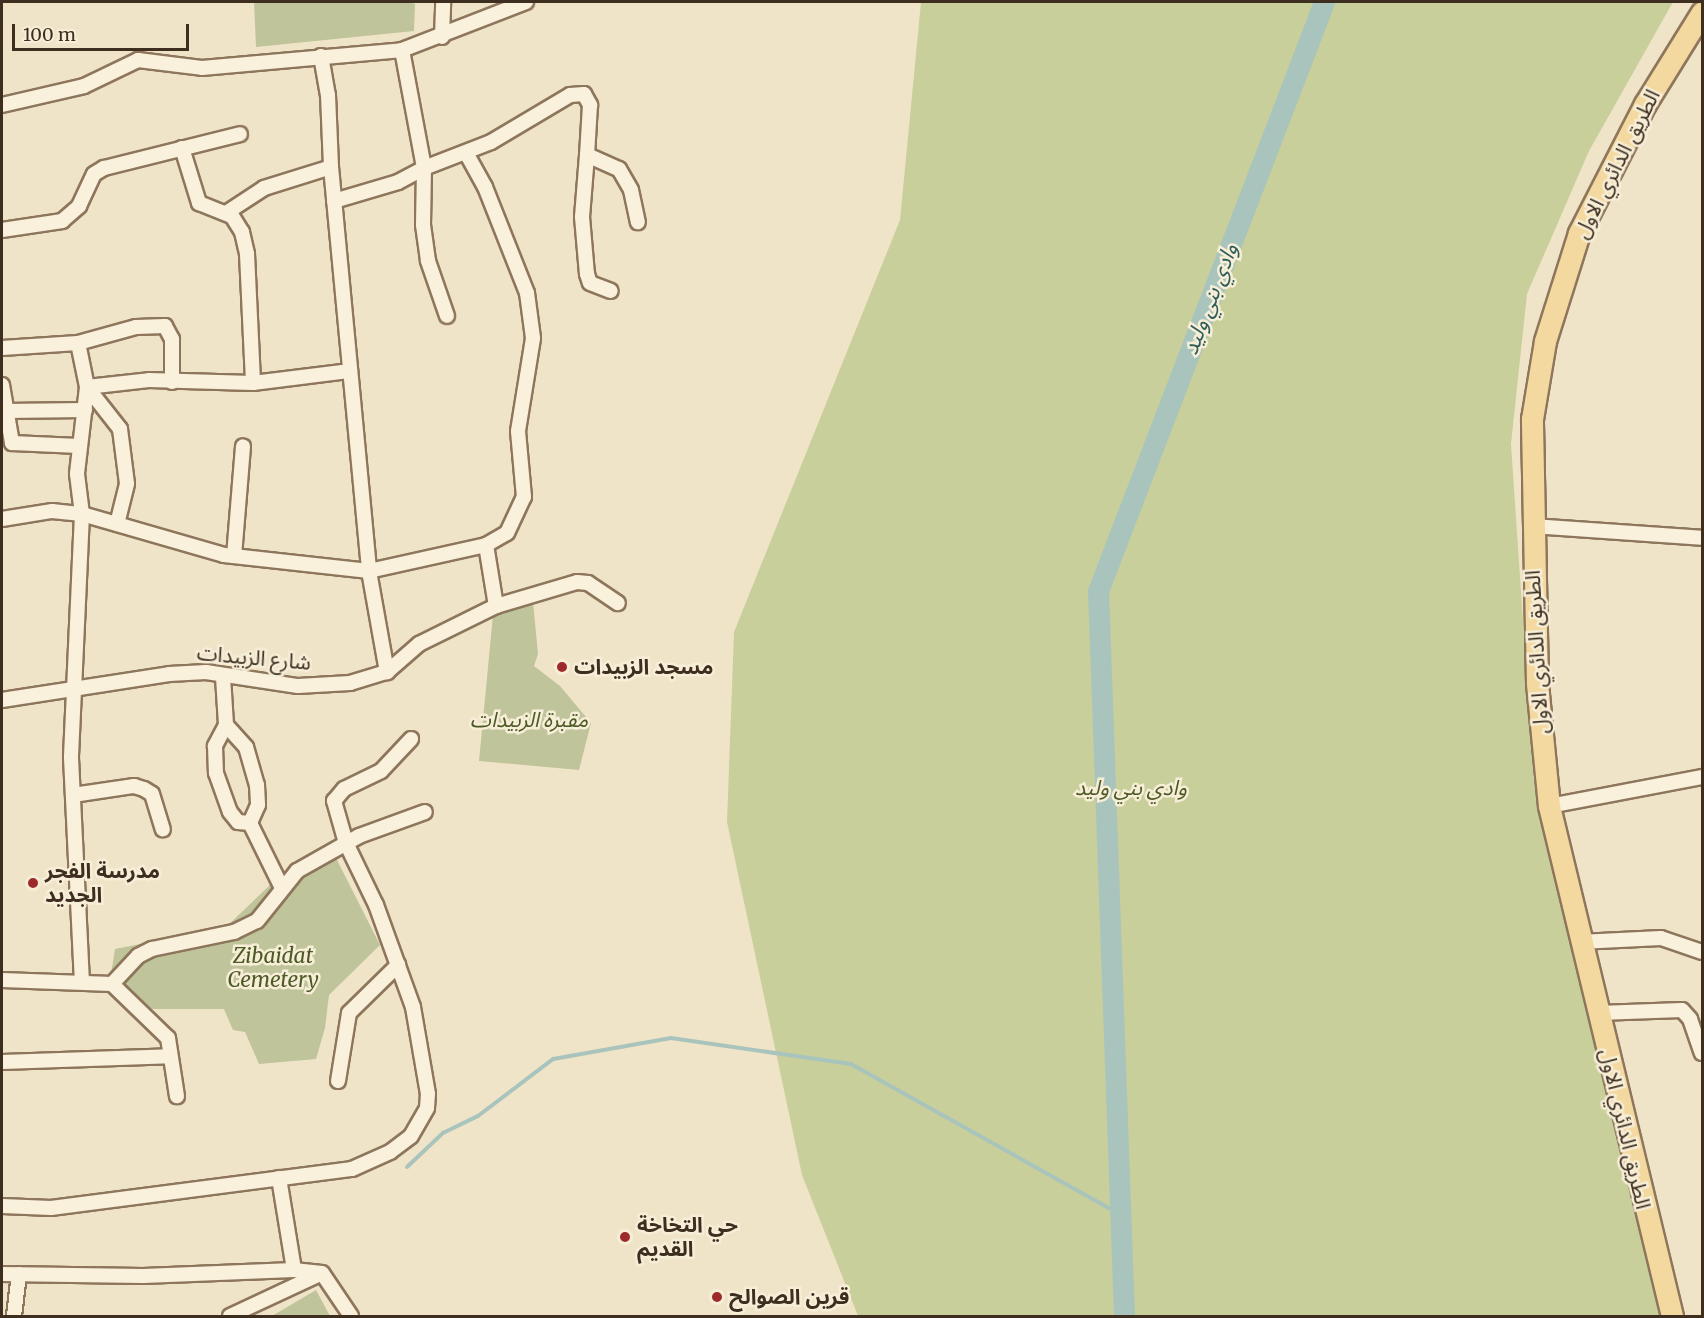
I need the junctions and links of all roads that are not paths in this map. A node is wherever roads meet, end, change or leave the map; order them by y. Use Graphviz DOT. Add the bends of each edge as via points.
graph roads {
  1 [pos="443,2"];
  2 [pos="526,2"];
  3 [pos="1702,12"];
  4 [pos="442,37"];
  5 [pos="402,50"];
  6 [pos="321,56"];
  7 [pos="2,105"];
  8 [pos="240,134"];
  9 [pos="182,148"];
  10 [pos="466,153"];
  11 [pos="587,156"];
  12 [pos="331,167"];
  13 [pos="424,168"];
  14 [pos="334,201"];
  15 [pos="226,213"];
  16 [pos="638,222"];
  17 [pos="2,230"];
  18 [pos="611,291"];
  19 [pos="447,316"];
  20 [pos="78,343"];
  21 [pos="2,348"];
  22 [pos="350,371"];
  23 [pos="172,382"];
  24 [pos="253,383"];
  25 [pos="2,385"];
  26 [pos="87,387"];
  27 [pos="85,410"];
  28 [pos="5,411"];
  29 [pos="79,446"];
  30 [pos="243,446"];
  31 [pos="81,514"];
  32 [pos="2,519"];
  33 [pos="117,524"];
  34 [pos="1532,526"];
  35 [pos="1702,538"];
  36 [pos="486,545"];
  37 [pos="234,556"];
  38 [pos="369,571"];
  39 [pos="618,603"];
  40 [pos="496,606"];
  41 [pos="387,672"];
  42 [pos="223,677"];
  43 [pos="73,687"];
  44 [pos="2,700"];
  45 [pos="226,725"];
  46 [pos="411,739"];
  47 [pos="1702,777"];
  48 [pos="73,795"];
  49 [pos="1549,806"];
  50 [pos="425,812"];
  51 [pos="250,823"];
  52 [pos="163,829"];
  53 [pos="346,843"];
  54 [pos="282,888"];
  55 [pos="1579,942"];
  56 [pos="1702,952"];
  57 [pos="398,965"];
  58 [pos="2,980"];
  59 [pos="82,982"];
  60 [pos="112,984"];
  61 [pos="1599,1013"];
  62 [pos="1702,1053"];
  63 [pos="170,1056"];
  64 [pos="2,1062"];
  65 [pos="338,1082"];
  66 [pos="177,1096"];
  67 [pos="279,1178"];
  68 [pos="2,1206"];
  69 [pos="294,1270"];
  70 [pos="322,1273"];
  71 [pos="2,1274"];
  72 [pos="19,1274"];
  73 [pos="14,1317"];
  74 [pos="230,1317"];
  75 [pos="351,1317"];
  76 [pos="1672,1317"];
  1 -- 4 [label="street"];
  2 -- 4 [label="street"];
  3 -- 34 [label="main road, الطريق الدائري الاول" via="1645,104 1579,234 1545,341 1532,419"];
  4 -- 5 [label="street"];
  5 -- 6 [label="street"];
  5 -- 13 [label="street"];
  6 -- 7 [label="street" via="202,68 138,60 84,86"];
  6 -- 12 [label="street" via="328,95"];
  8 -- 9 [label="street"];
  9 -- 15 [label="street" via="199,203"];
  9 -- 17 [label="street" via="94,174 79,206 62,220"];
  10 -- 11 [label="street" via="576,92 588,98 590,105"];
  10 -- 13 [label="street"];
  10 -- 36 [label="street" via="485,187 527,293 533,338 518,431 524,497 507,533"];
  11 -- 16 [label="street" via="619,169 631,190"];
  11 -- 18 [label="street" via="582,217 587,274 590,283"];
  12 -- 14 [label="street"];
  12 -- 15 [label="street" via="264,188 244,197"];
  13 -- 14 [label="street" via="398,182"];
  13 -- 19 [label="street" via="423,225 428,261"];
  14 -- 22 [label="street"];
  15 -- 24 [label="street" via="237,222 247,254"];
  20 -- 21 [label="street"];
  20 -- 23 [label="street" via="136,327 165,326 172,339"];
  20 -- 26 [label="street"];
  22 -- 24 [label="street"];
  22 -- 38 [label="street"];
  23 -- 24 [label="street"];
  23 -- 26 [label="street" via="129,380"];
  25 -- 28 [label="street"];
  26 -- 27 [label="street"];
  26 -- 33 [label="street" via="120,429 127,484"];
  27 -- 28 [label="street"];
  27 -- 29 [label="street"];
  28 -- 29 [label="street" via="9,439 16,446"];
  29 -- 31 [label="street"];
  30 -- 37 [label="street"];
  31 -- 32 [label="street" via="52,510"];
  31 -- 33 [label="street"];
  31 -- 43 [label="street"];
  33 -- 37 [label="street"];
  34 -- 35 [label="street"];
  34 -- 49 [label="main road, الطريق الدائري الاول" via="1537,683"];
  36 -- 38 [label="street"];
  36 -- 40 [label="street"];
  37 -- 38 [label="street"];
  38 -- 41 [label="street"];
  39 -- 40 [label="street, شارع الزبيدات" via="588,583 577,582"];
  40 -- 41 [label="street, شارع الزبيدات" via="419,644"];
  41 -- 42 [label="street, شارع الزبيدات" via="350,684 298,686"];
  42 -- 43 [label="street, شارع الزبيدات" via="206,672 169,674"];
  42 -- 45 [label="street"];
  43 -- 44 [label="street, شارع الزبيدات"];
  43 -- 48 [label="street"];
  45 -- 51 [label="street" via="246,747 257,785 258,805"];
  45 -- 51 [label="street" via="214,746 216,773 230,812 238,822"];
  46 -- 53 [label="street" via="381,771 336,796 335,809"];
  47 -- 49 [label="street"];
  48 -- 52 [label="street" via="134,786 144,789 152,794"];
  48 -- 59 [label="street"];
  49 -- 55 [label="main road, الطريق الدائري الاول"];
  50 -- 53 [label="street"];
  51 -- 54 [label="street"];
  53 -- 54 [label="street" via="297,871"];
  53 -- 57 [label="street" via="376,905"];
  54 -- 60 [label="street" via="257,921 234,932 152,949 138,956"];
  55 -- 56 [label="street" via="1661,938"];
  55 -- 61 [label="main road, الطريق الدائري الاول"];
  57 -- 65 [label="street" via="349,1013"];
  57 -- 67 [label="street" via="413,1007 428,1094 421,1123 390,1152 352,1169"];
  58 -- 59 [label="street"];
  59 -- 60 [label="street"];
  60 -- 63 [label="street" via="163,1030"];
  61 -- 62 [label="street" via="1682,1010 1690,1019"];
  61 -- 76 [label="main road, الطريق الدائري الاول"];
  63 -- 64 [label="street"];
  63 -- 66 [label="street"];
  67 -- 68 [label="street" via="51,1208"];
  67 -- 69 [label="street"];
  69 -- 70 [label="street"];
  69 -- 72 [label="street" via="143,1276"];
  70 -- 74 [label="street"];
  70 -- 75 [label="street"];
  71 -- 72 [label="street"];
  72 -- 73 [label="street"];
}
